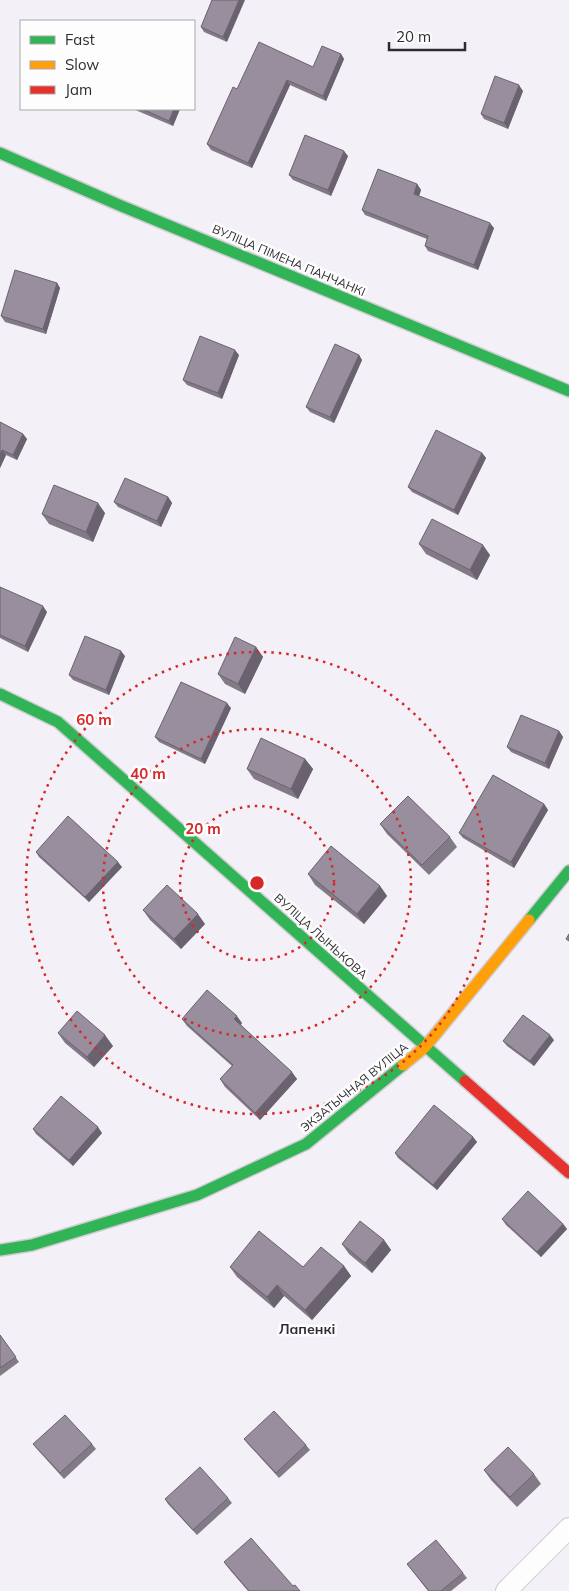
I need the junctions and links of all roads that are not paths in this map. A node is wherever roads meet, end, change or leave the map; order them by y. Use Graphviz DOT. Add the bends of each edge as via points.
graph roads {
  1 [pos="0,152"];
  2 [pos="569,391"];
  3 [pos="0,694"];
  4 [pos="569,871"];
  5 [pos="425,1047"];
  6 [pos="569,1173"];
  7 [pos="0,1250"];
  8 [pos="569,1528"];
  9 [pos="506,1591"];
  1 -- 2 [label="street, ВУЛІЦА ПІМЕНА ПАНЧАНКІ" via="119,205"];
  3 -- 5 [label="street, ВУЛІЦА ЛЫНЬКОВА" via="58,722"];
  4 -- 5 [label="street, ЭКЗАТЫЧНАЯ ВУЛІЦА"];
  5 -- 6 [label="street, ВУЛІЦА ЛЫНЬКОВА"];
  5 -- 7 [label="street, ЭКЗАТЫЧНАЯ ВУЛІЦА" via="306,1144 197,1195 32,1246"];
  8 -- 9 [label="street"];
}
